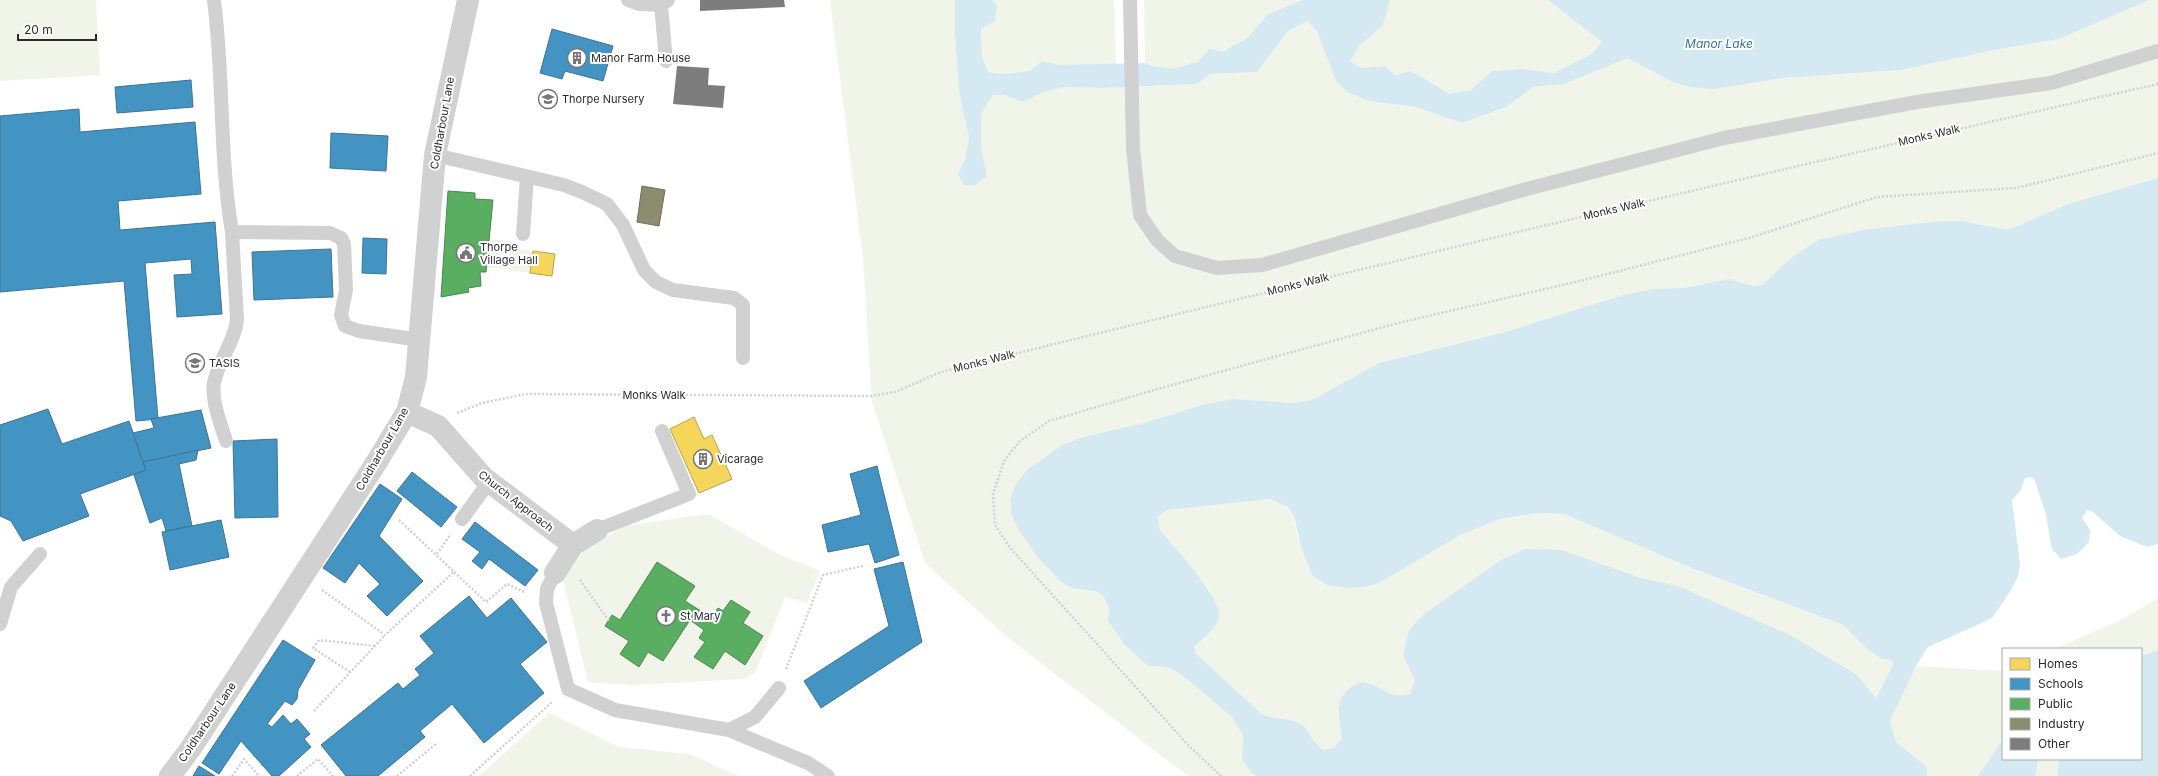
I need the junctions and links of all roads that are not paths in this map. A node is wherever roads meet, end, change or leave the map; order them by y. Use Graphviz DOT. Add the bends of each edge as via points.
graph roads {
  1 [pos="214,0"];
  2 [pos="468,0"];
  3 [pos="628,0"];
  4 [pos="1130,0"];
  5 [pos="664,2"];
  6 [pos="2158,51"];
  7 [pos="666,61"];
  8 [pos="435,155"];
  9 [pos="527,177"];
  10 [pos="232,232"];
  11 [pos="523,234"];
  12 [pos="420,340"];
  13 [pos="743,358"];
  14 [pos="407,412"];
  15 [pos="662,431"];
  16 [pos="226,441"];
  17 [pos="489,482"];
  18 [pos="462,519"];
  19 [pos="597,530"];
  20 [pos="40,554"];
  21 [pos="564,559"];
  22 [pos="0,624"];
  23 [pos="779,688"];
  24 [pos="729,730"];
  25 [pos="170,776"];
  26 [pos="828,776"];
  1 -- 10 [label="lane" via="218,27 225,183"];
  2 -- 8 [label="street, Coldharbour Lane"];
  3 -- 5 [label="lane" via="639,4"];
  4 -- 6 [label="lane" via="1133,148 1140,215 1157,240 1175,256 1217,268 1262,265 1523,190 1724,138 1916,102 2050,83"];
  5 -- 7 [label="lane"];
  8 -- 9 [label="lane"];
  8 -- 12 [label="street, Coldharbour Lane"];
  9 -- 11 [label="lane"];
  9 -- 13 [label="lane" via="564,185 608,204 623,225 644,270 656,282 673,290 734,298 742,306"];
  10 -- 12 [label="lane" via="336,234 341,238 345,251 346,290 341,315 345,326 359,332"];
  10 -- 16 [label="lane" via="236,331 214,383 214,394"];
  12 -- 14 [label="street, Coldharbour Lane" via="416,377"];
  14 -- 17 [label="street, Church Approach" via="438,426"];
  14 -- 25 [label="street, Coldharbour Lane" via="303,577"];
  15 -- 19 [label="lane" via="689,494"];
  17 -- 18 [label="lane"];
  17 -- 21 [label="street, Church Approach"];
  19 -- 21 [label="street"];
  20 -- 22 [label="lane" via="11,587"];
  21 -- 24 [label="lane" via="547,589 546,603 568,689 614,710"];
  23 -- 24 [label="lane" via="755,717"];
  24 -- 26 [label="lane" via="808,763"];
}
